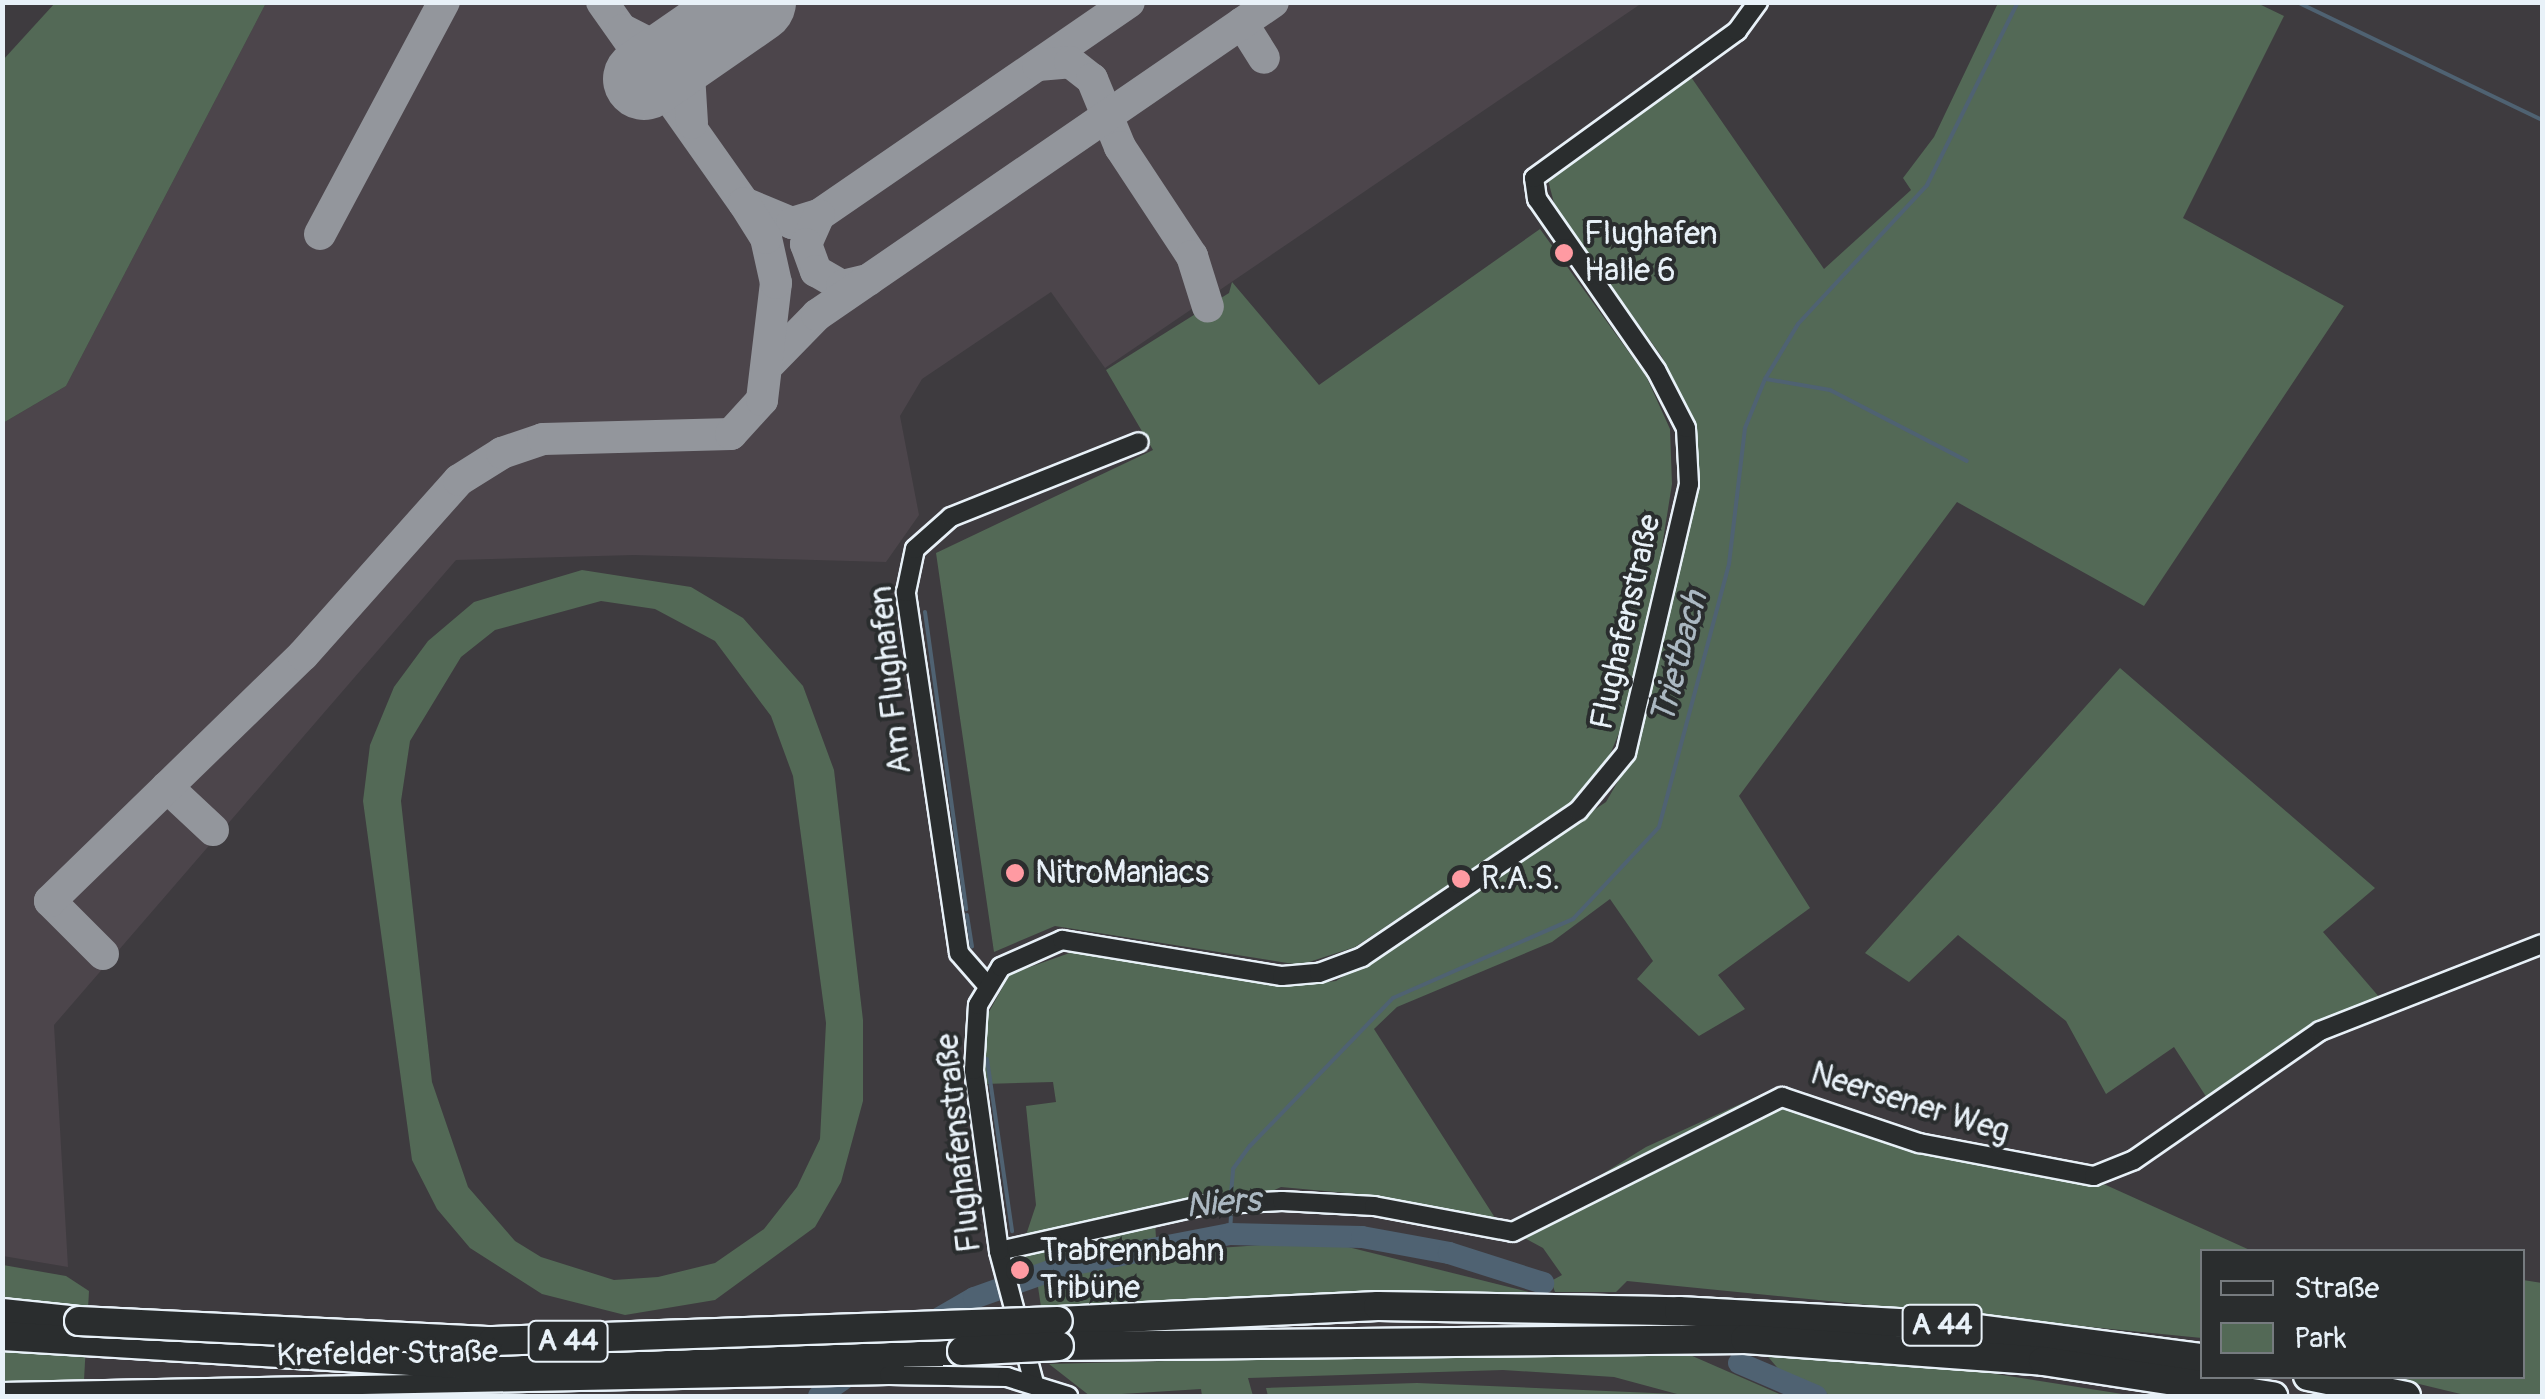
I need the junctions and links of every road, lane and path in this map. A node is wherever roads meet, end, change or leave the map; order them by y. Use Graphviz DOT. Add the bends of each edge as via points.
graph roads {
  1 [pos="1758,2"];
  2 [pos="1138,442"];
  3 [pos="2542,944"];
  4 [pos="986,984"];
  5 [pos="1001,1258"];
  6 [pos="2,1313"];
  7 [pos="79,1333"];
  8 [pos="1058,1334"];
  9 [pos="2,1336"];
  10 [pos="2200,1358"];
  11 [pos="2043,1361"];
  12 [pos="778,1377"];
  13 [pos="2323,1379"];
  14 [pos="1034,1383"];
  15 [pos="636,1389"];
  16 [pos="2,1392"];
  17 [pos="767,1396"];
  18 [pos="1068,1396"];
  19 [pos="2164,1396"];
  20 [pos="2274,1396"];
  21 [pos="2406,1396"];
  1 -- 4 [label="street, Flughafenstraße" via="1737,31 1534,178 1537,199 1673,398 1690,456 1643,698 1614,775 1578,811 1459,894 1362,957 1319,973 1282,976 1062,940 1020,952"];
  2 -- 4 [label="street, Am Flughafen" via="950,516 915,549 906,592 958,953"];
  3 -- 5 [label="street, Neersener Weg" via="2320,1031 2134,1160 2094,1176 1919,1143 1782,1097 1512,1232 1374,1206 1204,1205"];
  4 -- 5 [label="street, Flughafenstraße" via="973,1028 974,1070"];
  5 -- 14 [label="street, Flughafenstraße"];
  6 -- 7 [label="highway, A 44"];
  7 -- 8 [label="highway, A 44, bridge" via="538,1364"];
  7 -- 9 [label="highway, A 44"];
  8 -- 10 [label="highway, A 44" via="1378,1306 1679,1311 1954,1326"];
  8 -- 11 [label="highway, A 44" via="1628,1336"];
  11 -- 19 [label="highway"];
  11 -- 20 [label="highway, A 44"];
  12 -- 14 [label="street, Krefelder Straße"];
  12 -- 15 [label="street, Krefelder Straße"];
  12 -- 17 [label="street"];
  13 -- 21 [label="highway"];
  14 -- 18 [label="street, Krefelder Straße"];
  15 -- 16 [label="street, Krefelder Straße"];
}
